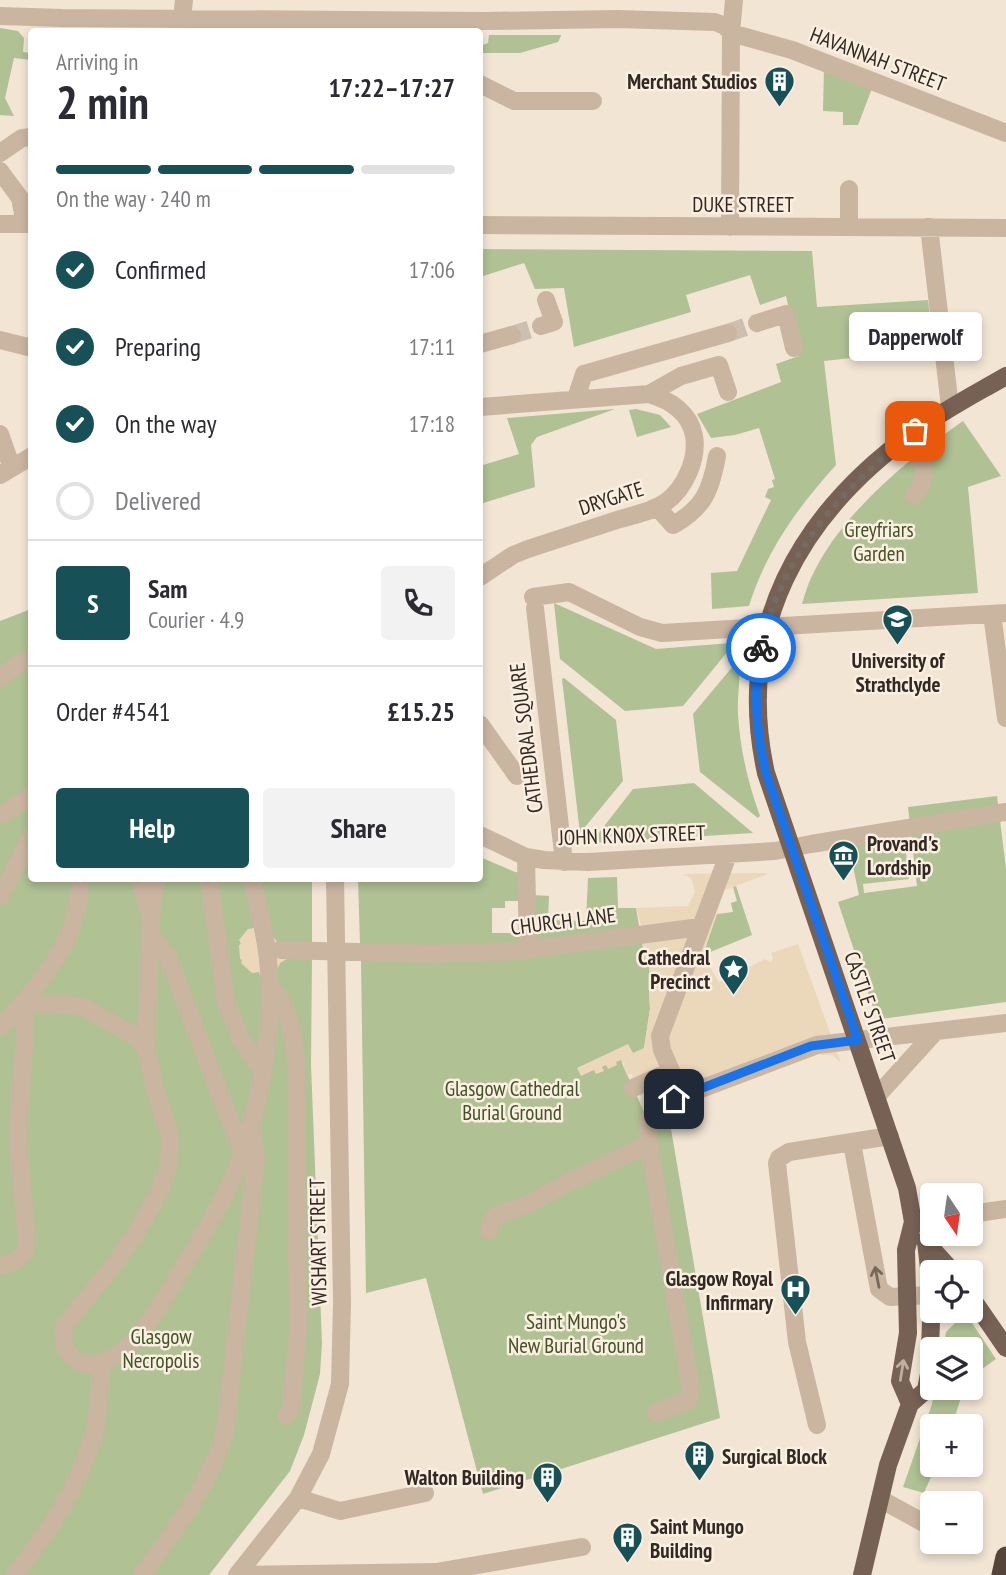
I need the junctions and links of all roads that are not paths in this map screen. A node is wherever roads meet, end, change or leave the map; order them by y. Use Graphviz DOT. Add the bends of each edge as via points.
graph roads {
  1 [pos="184,0"];
  2 [pos="734,0"];
  3 [pos="0,16"];
  4 [pos="183,19"];
  5 [pos="731,33"];
  6 [pos="483,86"];
  7 [pos="593,101"];
  8 [pos="1006,133"];
  9 [pos="28,134"];
  10 [pos="0,153"];
  11 [pos="0,171"];
  12 [pos="849,189"];
  13 [pos="0,224"];
  14 [pos="28,224"];
  15 [pos="483,225"];
  16 [pos="730,227"];
  17 [pos="929,227"];
  18 [pos="849,228"];
  19 [pos="1006,228"];
  20 [pos="546,300"];
  21 [pos="757,323"];
  22 [pos="541,326"];
  23 [pos="728,333"];
  24 [pos="512,334"];
  25 [pos="0,340"];
  26 [pos="483,343"];
  27 [pos="28,347"];
  28 [pos="794,348"];
  29 [pos="1006,376"];
  30 [pos="728,392"];
  31 [pos="649,394"];
  32 [pos="576,398"];
  33 [pos="483,407"];
  34 [pos="950,407"];
  35 [pos="0,434"];
  36 [pos="903,440"];
  37 [pos="717,456"];
  38 [pos="28,458"];
  39 [pos="6,472"];
  40 [pos="914,496"];
  41 [pos="657,507"];
  42 [pos="483,574"];
  43 [pos="999,613"];
  44 [pos="766,626"];
  45 [pos="28,660"];
  46 [pos="0,678"];
  47 [pos="1006,718"];
  48 [pos="483,727"];
  49 [pos="517,776"];
  50 [pos="28,798"];
  51 [pos="1006,812"];
  52 [pos="0,815"];
  53 [pos="483,836"];
  54 [pos="28,844"];
  55 [pos="791,847"];
  56 [pos="728,855"];
  57 [pos="526,857"];
  58 [pos="564,862"];
  59 [pos="80,882"];
  60 [pos="141,882"];
  61 [pos="156,882"];
  62 [pos="210,882"];
  63 [pos="253,882"];
  64 [pos="335,882"];
  65 [pos="0,897"];
  66 [pos="151,918"];
  67 [pos="699,927"];
  68 [pos="150,936"];
  69 [pos="528,950"];
  70 [pos="273,951"];
  71 [pos="270,986"];
  72 [pos="23,1003"];
  73 [pos="1006,1023"];
  74 [pos="0,1027"];
  75 [pos="936,1031"];
  76 [pos="858,1040"];
  77 [pos="146,1046"];
  78 [pos="262,1071"];
  79 [pos="671,1071"];
  80 [pos="633,1087"];
  81 [pos="877,1096"];
  82 [pos="678,1098"];
  83 [pos="678,1120"];
  84 [pos="250,1127"];
  85 [pos="890,1136"];
  86 [pos="852,1143"];
  87 [pos="649,1144"];
  88 [pos="242,1152"];
  89 [pos="1006,1209"];
  90 [pos="984,1212"];
  91 [pos="920,1221"];
  92 [pos="913,1222"];
  93 [pos="489,1231"];
  94 [pos="920,1233"];
  95 [pos="930,1246"];
  96 [pos="942,1260"];
  97 [pos="0,1266"];
  98 [pos="920,1296"];
  99 [pos="908,1297"];
  100 [pos="983,1318"];
  101 [pos="920,1323"];
  102 [pos="933,1323"];
  103 [pos="908,1333"];
  104 [pos="1006,1348"];
  105 [pos="102,1363"];
  106 [pos="910,1404"];
  107 [pos="656,1413"];
  108 [pos="286,1416"];
  109 [pos="817,1425"];
  110 [pos="425,1493"];
  111 [pos="298,1498"];
  112 [pos="880,1499"];
  113 [pos="920,1521"];
  114 [pos="582,1547"];
  115 [pos="1006,1559"];
  116 [pos="407,1574"];
  117 [pos="437,1574"];
  118 [pos="15,1575"];
  119 [pos="142,1575"];
  120 [pos="239,1575"];
  121 [pos="862,1575"];
  122 [pos="1002,1575"];
  1 -- 4 [label="street"];
  2 -- 5 [label="street"];
  3 -- 4 [label="street, HAVANNAH STREET"];
  4 -- 5 [label="street, HAVANNAH STREET" via="660,20 715,22"];
  5 -- 8 [label="street, HAVANNAH STREET" via="792,50"];
  5 -- 16 [label="street"];
  6 -- 7 [label="street" via="514,101"];
  9 -- 10 [label="street"];
  11 -- 14 [label="street" via="20,198"];
  12 -- 18 [label="street"];
  13 -- 14 [label="street"];
  15 -- 16 [label="street, DUKE STREET"];
  16 -- 18 [label="street, DUKE STREET"];
  17 -- 18 [label="street, DUKE STREET"];
  17 -- 19 [label="street, DUKE STREET"];
  17 -- 34 [label="street"];
  20 -- 22 [label="street" via="554,322"];
  21 -- 28 [label="street" via="786,314"];
  23 -- 32 [label="street" via="584,374"];
  24 -- 26 [label="street"];
  25 -- 27 [label="street"];
  29 -- 34 [label="main road, CASTLE STREET"];
  30 -- 31 [label="street" via="719,365 681,376"];
  31 -- 32 [label="street"];
  31 -- 41 [label="street, DRYGATE" via="683,413 695,444 683,482"];
  32 -- 33 [label="street"];
  34 -- 36 [label="main road, CASTLE STREET"];
  35 -- 39 [label="street"];
  36 -- 40 [label="street" via="923,464 925,474"];
  36 -- 44 [label="main road, CASTLE STREET" via="862,475 816,528 791,567"];
  37 -- 41 [label="street" via="712,482 691,516 673,525"];
  38 -- 39 [label="street"];
  41 -- 42 [label="street, DRYGATE" via="528,549"];
  43 -- 44 [label="street, CATHEDRAL SQUARE"];
  43 -- 47 [label="street"];
  44 -- 55 [label="main road, CASTLE STREET" via="759,662 758,726 766,773"];
  44 -- 58 [label="street, CATHEDRAL SQUARE" via="663,633 569,592 534,603"];
  45 -- 46 [label="street"];
  48 -- 49 [label="street"];
  50 -- 52 [label="street"];
  51 -- 55 [label="street, JOHN KNOX STREET"];
  53 -- 57 [label="street, JOHN KNOX STREET"];
  54 -- 65 [label="street"];
  55 -- 56 [label="street, JOHN KNOX STREET"];
  55 -- 76 [label="main road, CASTLE STREET"];
  56 -- 58 [label="street, JOHN KNOX STREET"];
  56 -- 67 [label="street"];
  57 -- 58 [label="street, JOHN KNOX STREET"];
  57 -- 69 [label="street"];
  59 -- 72 [label="street" via="71,928 48,974"];
  60 -- 66 [label="street"];
  61 -- 66 [label="street"];
  62 -- 78 [label="street" via="226,1002 241,1039"];
  63 -- 70 [label="street"];
  64 -- 111 [label="street, WISHART STREET" via="342,1359 321,1454"];
  66 -- 68 [label="street"];
  67 -- 69 [label="street, CHURCH LANE"];
  67 -- 79 [label="street" via="660,1037"];
  68 -- 77 [label="street"];
  68 -- 88 [label="street" via="167,954"];
  69 -- 70 [label="street, CHURCH LANE, bridge" via="433,954"];
  70 -- 71 [label="street"];
  71 -- 78 [label="street"];
  71 -- 108 [label="street" via="287,1015 296,1062 298,1332 291,1410"];
  72 -- 74 [label="street"];
  72 -- 77 [label="street" via="86,1008"];
  72 -- 97 [label="street" via="18,1138 27,1242 20,1258"];
  73 -- 75 [label="street"];
  75 -- 76 [label="street"];
  75 -- 81 [label="street"];
  76 -- 81 [label="main road, CASTLE STREET"];
  76 -- 82 [label="street" via="811,1046"];
  77 -- 105 [label="street" via="170,1137 167,1171 137,1232 64,1331 65,1349 74,1359"];
  78 -- 84 [label="street"];
  79 -- 80 [label="street"];
  79 -- 82 [label="street"];
  81 -- 85 [label="main road, CASTLE STREET"];
  82 -- 83 [label="street"];
  82 -- 87 [label="street" via="650,1115"];
  84 -- 88 [label="street"];
  84 -- 119 [label="street" via="256,1159 225,1434 197,1498"];
  85 -- 86 [label="street"];
  85 -- 92 [label="main road, CASTLE STREET"];
  99 -- 86 [label="street, one-way" via="890,1297 879,1289"];
  86 -- 109 [label="street" via="789,1152 777,1163 797,1342"];
  87 -- 93 [label="street" via="527,1205 499,1214"];
  87 -- 107 [label="street" via="691,1389 688,1401"];
  88 -- 105 [label="street" via="216,1211 156,1311 130,1344"];
  89 -- 90 [label="street"];
  91 -- 92 [label="street"];
  92 -- 94 [label="main road"];
  92 -- 99 [label="main road, CASTLE STREET" via="906,1250"];
  95 -- 96 [label="main road"];
  98 -- 99 [label="street"];
  99 -- 103 [label="main road, CASTLE STREET"];
  100 -- 104 [label="main road"];
  101 -- 103 [label="main road"];
  102 -- 106 [label="main road" via="926,1390"];
  106 -- 103 [label="main road, CASTLE STREET, one-way" via="900,1381"];
  105 -- 118 [label="street" via="96,1429 85,1460 51,1526"];
  106 -- 112 [label="main road"];
  110 -- 111 [label="street" via="340,1511"];
  111 -- 120 [label="street, WISHART STREET"];
  112 -- 113 [label="street"];
  112 -- 121 [label="main road"];
  114 -- 117 [label="street"];
  115 -- 122 [label="highway"];
  116 -- 117 [label="street"];
  116 -- 120 [label="street"];
}
